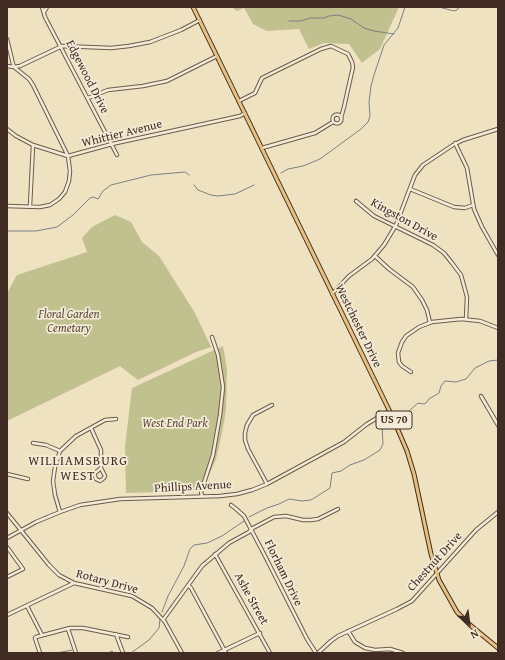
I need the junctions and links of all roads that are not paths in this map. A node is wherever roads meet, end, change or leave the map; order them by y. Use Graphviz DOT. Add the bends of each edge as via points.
graph roads {
  1 [pos="42,7"];
  2 [pos="47,7"];
  3 [pos="193,7"];
  4 [pos="44,12"];
  5 [pos="200,20"];
  6 [pos="7,39"];
  7 [pos="61,46"];
  8 [pos="217,56"];
  9 [pos="7,66"];
  10 [pos="14,67"];
  11 [pos="88,98"];
  12 [pos="239,101"];
  13 [pos="245,113"];
  14 [pos="341,118"];
  15 [pos="333,122"];
  16 [pos="7,129"];
  17 [pos="498,129"];
  18 [pos="456,143"];
  19 [pos="112,144"];
  20 [pos="34,145"];
  21 [pos="262,148"];
  22 [pos="117,155"];
  23 [pos="68,156"];
  24 [pos="410,189"];
  25 [pos="356,201"];
  26 [pos="7,206"];
  27 [pos="30,206"];
  28 [pos="473,206"];
  29 [pos="395,227"];
  30 [pos="498,255"];
  31 [pos="375,256"];
  32 [pos="332,294"];
  33 [pos="466,319"];
  34 [pos="430,323"];
  35 [pos="498,327"];
  36 [pos="212,337"];
  37 [pos="411,372"];
  38 [pos="481,396"];
  39 [pos="272,405"];
  40 [pos="389,411"];
  41 [pos="116,419"];
  42 [pos="498,425"];
  43 [pos="91,428"];
  44 [pos="32,443"];
  45 [pos="60,451"];
  46 [pos="100,468"];
  47 [pos="7,474"];
  48 [pos="28,479"];
  49 [pos="266,484"];
  50 [pos="202,496"];
  51 [pos="231,505"];
  52 [pos="338,509"];
  53 [pos="60,512"];
  54 [pos="498,512"];
  55 [pos="7,513"];
  56 [pos="21,530"];
  57 [pos="251,530"];
  58 [pos="7,538"];
  59 [pos="7,547"];
  60 [pos="216,554"];
  61 [pos="437,574"];
  62 [pos="7,577"];
  63 [pos="74,583"];
  64 [pos="188,585"];
  65 [pos="27,606"];
  66 [pos="7,615"];
  67 [pos="163,620"];
  68 [pos="68,629"];
  69 [pos="348,632"];
  70 [pos="260,633"];
  71 [pos="116,634"];
  72 [pos="42,635"];
  73 [pos="128,637"];
  74 [pos="498,648"];
  75 [pos="226,651"];
  76 [pos="40,653"];
  77 [pos="76,653"];
  78 [pos="123,653"];
  79 [pos="182,653"];
  80 [pos="218,653"];
  81 [pos="270,653"];
  82 [pos="317,653"];
  83 [pos="403,653"];
  1 -- 4 [label="street, Edgewood Drive"];
  2 -- 4 [label="street"];
  3 -- 5 [label="main road, Westchester Drive / US 70"];
  4 -- 7 [label="street, Edgewood Drive"];
  5 -- 7 [label="street" via="161,39 129,46"];
  5 -- 8 [label="main road, Westchester Drive / US 70"];
  6 -- 10 [label="street"];
  7 -- 10 [label="street"];
  7 -- 11 [label="street, Edgewood Drive"];
  8 -- 11 [label="street" via="167,81 108,90"];
  8 -- 12 [label="main road, Westchester Drive / US 70"];
  9 -- 10 [label="street"];
  10 -- 23 [label="street" via="33,85"];
  11 -- 19 [label="street, Edgewood Drive"];
  12 -- 13 [label="main road, Westchester Drive / US 70"];
  12 -- 14 [label="street" via="255,93 262,78 331,46 348,54 352,62"];
  13 -- 19 [label="street, Whittier Avenue"];
  13 -- 21 [label="main road, Westchester Drive / US 70"];
  14 -- 15 [label="street" via="338,124"];
  14 -- 15 [label="street" via="334,116"];
  15 -- 21 [label="street" via="315,133"];
  16 -- 20 [label="street, Whittier Avenue"];
  17 -- 18 [label="street"];
  18 -- 24 [label="street" via="423,165 415,175"];
  18 -- 28 [label="street" via="467,168"];
  19 -- 22 [label="street, Edgewood Drive"];
  19 -- 23 [label="street, Whittier Avenue"];
  20 -- 23 [label="street, Whittier Avenue"];
  20 -- 27 [label="street"];
  21 -- 32 [label="main road, Westchester Drive / US 70"];
  23 -- 27 [label="street" via="70,176 63,195 50,205"];
  24 -- 28 [label="street" via="454,207"];
  24 -- 29 [label="street"];
  25 -- 29 [label="street, Kingston Drive" via="374,216"];
  26 -- 27 [label="street"];
  28 -- 30 [label="street"];
  29 -- 31 [label="street"];
  29 -- 33 [label="street, Kingston Drive" via="433,246 444,253 452,263 460,275 467,297"];
  31 -- 32 [label="street" via="349,276"];
  31 -- 34 [label="street" via="413,287 427,310"];
  32 -- 40 [label="main road, Westchester Drive / US 70"];
  33 -- 34 [label="street"];
  33 -- 35 [label="street"];
  34 -- 37 [label="street" via="411,332 399,348 399,362"];
  36 -- 50 [label="street" via="223,387 213,455 201,492"];
  38 -- 42 [label="street"];
  39 -- 49 [label="street" via="253,415 244,433 248,449"];
  40 -- 49 [label="street, Phillips Avenue" via="344,442"];
  40 -- 61 [label="main road, Westchester Drive / US 70" via="414,474 430,554"];
  41 -- 43 [label="street" via="106,420"];
  43 -- 45 [label="street" via="76,436"];
  43 -- 46 [label="street" via="101,450"];
  44 -- 45 [label="street"];
  45 -- 53 [label="street" via="53,480"];
  46 -- 46 [label="street" via="94,477 100,481 105,476"];
  47 -- 48 [label="street"];
  49 -- 50 [label="street, Phillips Avenue" via="237,494"];
  50 -- 53 [label="street, Phillips Avenue" via="120,499 80,505"];
  51 -- 57 [label="street, Florham Drive" via="240,512"];
  52 -- 57 [label="street" via="311,520 274,517"];
  53 -- 56 [label="street, Phillips Avenue"];
  54 -- 61 [label="street, Chestnut Drive" via="475,531"];
  55 -- 56 [label="street, Rotary Drive"];
  56 -- 58 [label="street, Phillips Avenue"];
  56 -- 63 [label="street, Rotary Drive" via="53,570"];
  57 -- 60 [label="street"];
  57 -- 82 [label="street, Florham Drive" via="307,640"];
  59 -- 62 [label="street" via="22,568"];
  60 -- 64 [label="street" via="202,566"];
  60 -- 70 [label="street, Ashe Street"];
  61 -- 69 [label="street, Chestnut Drive" via="407,605"];
  61 -- 74 [label="main road, Westchester Drive / US 70" via="457,612"];
  63 -- 65 [label="street"];
  63 -- 67 [label="street, Rotary Drive" via="132,596 152,608"];
  64 -- 67 [label="street"];
  64 -- 75 [label="street"];
  65 -- 66 [label="street"];
  65 -- 72 [label="street"];
  67 -- 79 [label="street, Rotary Drive"];
  68 -- 71 [label="street" via="84,628"];
  68 -- 72 [label="street"];
  68 -- 77 [label="street"];
  69 -- 82 [label="street, Chestnut Drive" via="331,641"];
  69 -- 83 [label="street" via="355,642 365,648 390,649"];
  70 -- 75 [label="street"];
  70 -- 81 [label="street, Ashe Street"];
  71 -- 73 [label="street"];
  71 -- 78 [label="street"];
  72 -- 76 [label="street" via="36,637"];
  75 -- 80 [label="street"];
}
